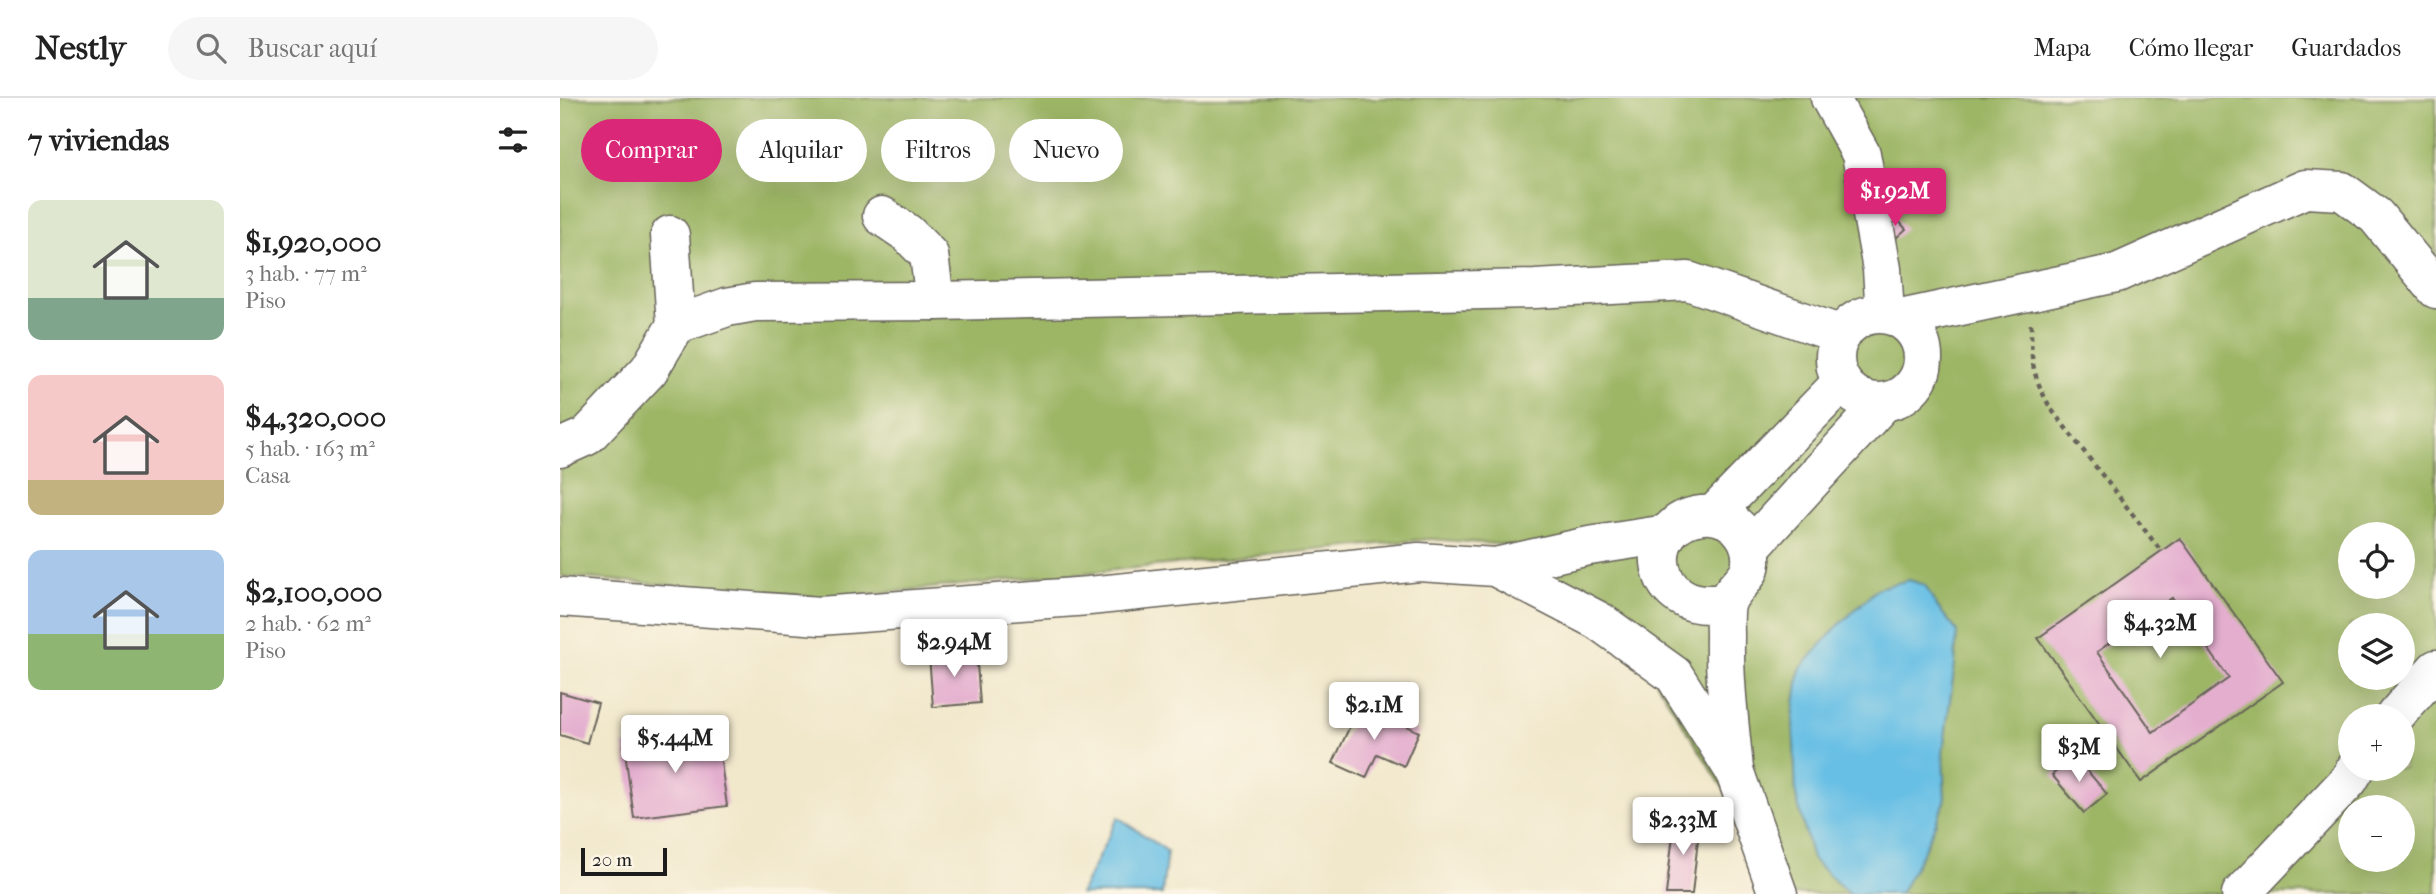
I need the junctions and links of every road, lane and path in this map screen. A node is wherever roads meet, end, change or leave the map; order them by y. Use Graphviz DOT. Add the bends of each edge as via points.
graph roads {
  1 [pos="1830,98"];
  2 [pos="882,216"];
  3 [pos="670,235"];
  4 [pos="2436,289"];
  5 [pos="2031,292"];
  6 [pos="935,301"];
  7 [pos="1892,317"];
  8 [pos="676,325"];
  9 [pos="1842,335"];
  10 [pos="1842,382"];
  11 [pos="1883,403"];
  12 [pos="560,447"];
  13 [pos="1714,514"];
  14 [pos="1667,534"];
  15 [pos="1751,548"];
  16 [pos="2161,551"];
  17 [pos="1494,567"];
  18 [pos="560,597"];
  19 [pos="1726,602"];
  20 [pos="2436,669"];
  21 [pos="2405,704"];
  22 [pos="1734,770"];
  23 [pos="2346,781"];
  24 [pos="1778,894"];
  25 [pos="2241,894"];
  1 -- 7 [label="street" via="1861,154"];
  2 -- 6 [label="street" via="929,255"];
  3 -- 8 [label="street"];
  4 -- 5 [label="street" via="2376,216 2342,191 2305,189 2117,273"];
  5 -- 7 [label="street"];
  5 -- 16 [label="path" via="2031,366 2039,387"];
  6 -- 8 [label="street" via="755,302"];
  6 -- 9 [label="street" via="1535,289 1688,281"];
  7 -- 9 [label="street" via="1868,316"];
  7 -- 11 [label="street" via="1915,332 1923,349 1923,368 1916,385"];
  8 -- 12 [label="street" via="649,370 587,436"];
  9 -- 10 [label="street" via="1836,350"];
  10 -- 11 [label="street" via="1867,401"];
  10 -- 13 [label="street"];
  11 -- 15 [label="street"];
  13 -- 14 [label="street" via="1688,517"];
  13 -- 15 [label="street" via="1730,521"];
  14 -- 17 [label="street"];
  14 -- 19 [label="street" via="1660,567 1677,596 1692,604"];
  15 -- 19 [label="street" via="1751,571"];
  17 -- 18 [label="street" via="1419,562 1089,596 820,616"];
  17 -- 22 [label="street" via="1599,621 1674,675"];
  19 -- 22 [label="street" via="1724,671"];
  20 -- 21 [label="street"];
  22 -- 24 [label="street"];
  23 -- 25 [label="street"];
}
